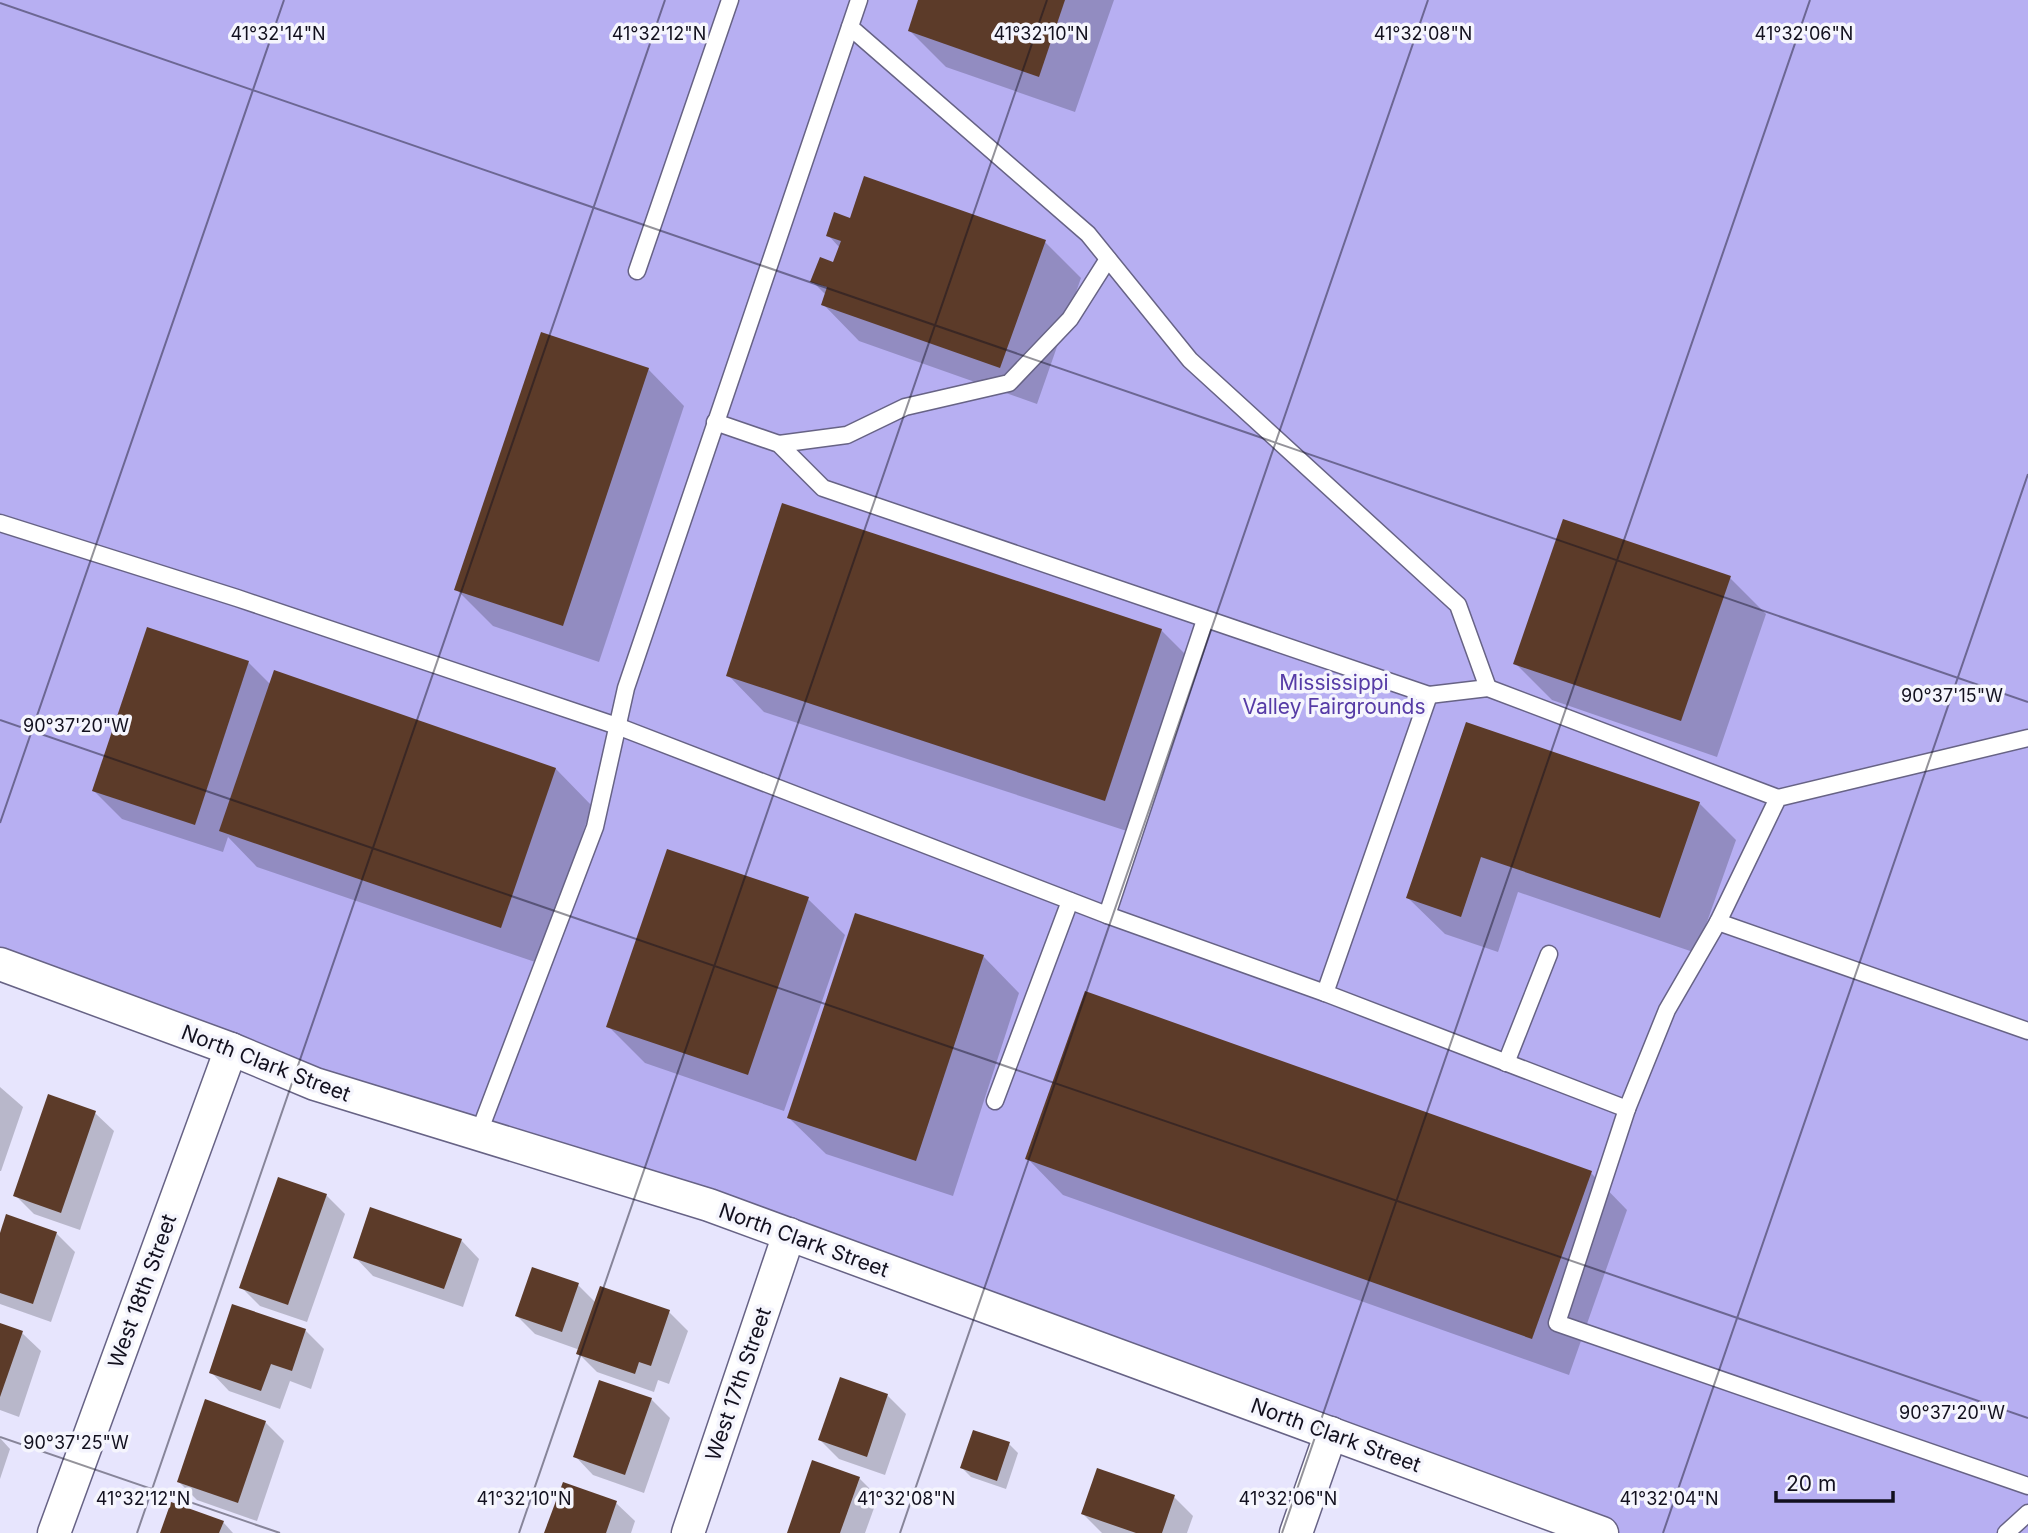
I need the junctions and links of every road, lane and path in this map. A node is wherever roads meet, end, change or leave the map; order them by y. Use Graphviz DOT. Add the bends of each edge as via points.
graph roads {
  1 [pos="730,0"];
  2 [pos="859,0"];
  3 [pos="850,27"];
  4 [pos="1108,259"];
  5 [pos="637,271"];
  6 [pos="715,422"];
  7 [pos="779,444"];
  8 [pos="0,523"];
  9 [pos="1205,620"];
  10 [pos="1488,688"];
  11 [pos="1429,695"];
  12 [pos="617,726"];
  13 [pos="2028,738"];
  14 [pos="1778,799"];
  15 [pos="1070,901"];
  16 [pos="1107,915"];
  17 [pos="1718,922"];
  18 [pos="1549,954"];
  19 [pos="0,964"];
  20 [pos="1325,993"];
  21 [pos="2028,1031"];
  22 [pos="231,1049"];
  23 [pos="1506,1063"];
  24 [pos="995,1101"];
  25 [pos="1627,1109"];
  26 [pos="478,1135"];
  27 [pos="789,1234"];
  28 [pos="1331,1433"];
  29 [pos="2028,1486"];
  30 [pos="2028,1513"];
  31 [pos="54,1533"];
  32 [pos="688,1533"];
  33 [pos="1297,1533"];
  34 [pos="1602,1533"];
  35 [pos="2006,1533"];
  1 -- 5 [label="lane"];
  2 -- 3 [label="lane"];
  3 -- 4 [label="lane" via="1088,234"];
  3 -- 6 [label="lane"];
  4 -- 7 [label="lane" via="1070,319 1009,383 905,407 847,435"];
  4 -- 10 [label="lane" via="1190,360 1458,605"];
  6 -- 7 [label="lane"];
  6 -- 12 [label="lane"];
  7 -- 9 [label="lane" via="823,488"];
  8 -- 12 [label="lane"];
  9 -- 11 [label="lane"];
  9 -- 16 [label="lane"];
  10 -- 11 [label="lane"];
  10 -- 14 [label="lane"];
  11 -- 20 [label="lane"];
  12 -- 15 [label="lane"];
  12 -- 26 [label="lane" via="594,827"];
  13 -- 14 [label="lane"];
  14 -- 17 [label="lane"];
  15 -- 16 [label="lane"];
  15 -- 24 [label="lane"];
  16 -- 20 [label="lane"];
  17 -- 21 [label="lane"];
  17 -- 25 [label="lane" via="1667,1010"];
  18 -- 23 [label="lane"];
  19 -- 22 [label="street, North Clark Street"];
  20 -- 23 [label="lane"];
  22 -- 26 [label="street, North Clark Street" via="316,1084"];
  22 -- 31 [label="street, West 18th Street"];
  23 -- 25 [label="lane"];
  25 -- 29 [label="lane" via="1557,1324"];
  26 -- 27 [label="street, North Clark Street"];
  27 -- 28 [label="street, North Clark Street"];
  27 -- 32 [label="street, West 17th Street"];
  28 -- 33 [label="street"];
  28 -- 34 [label="street, North Clark Street"];
  30 -- 35 [label="lane"];
}
